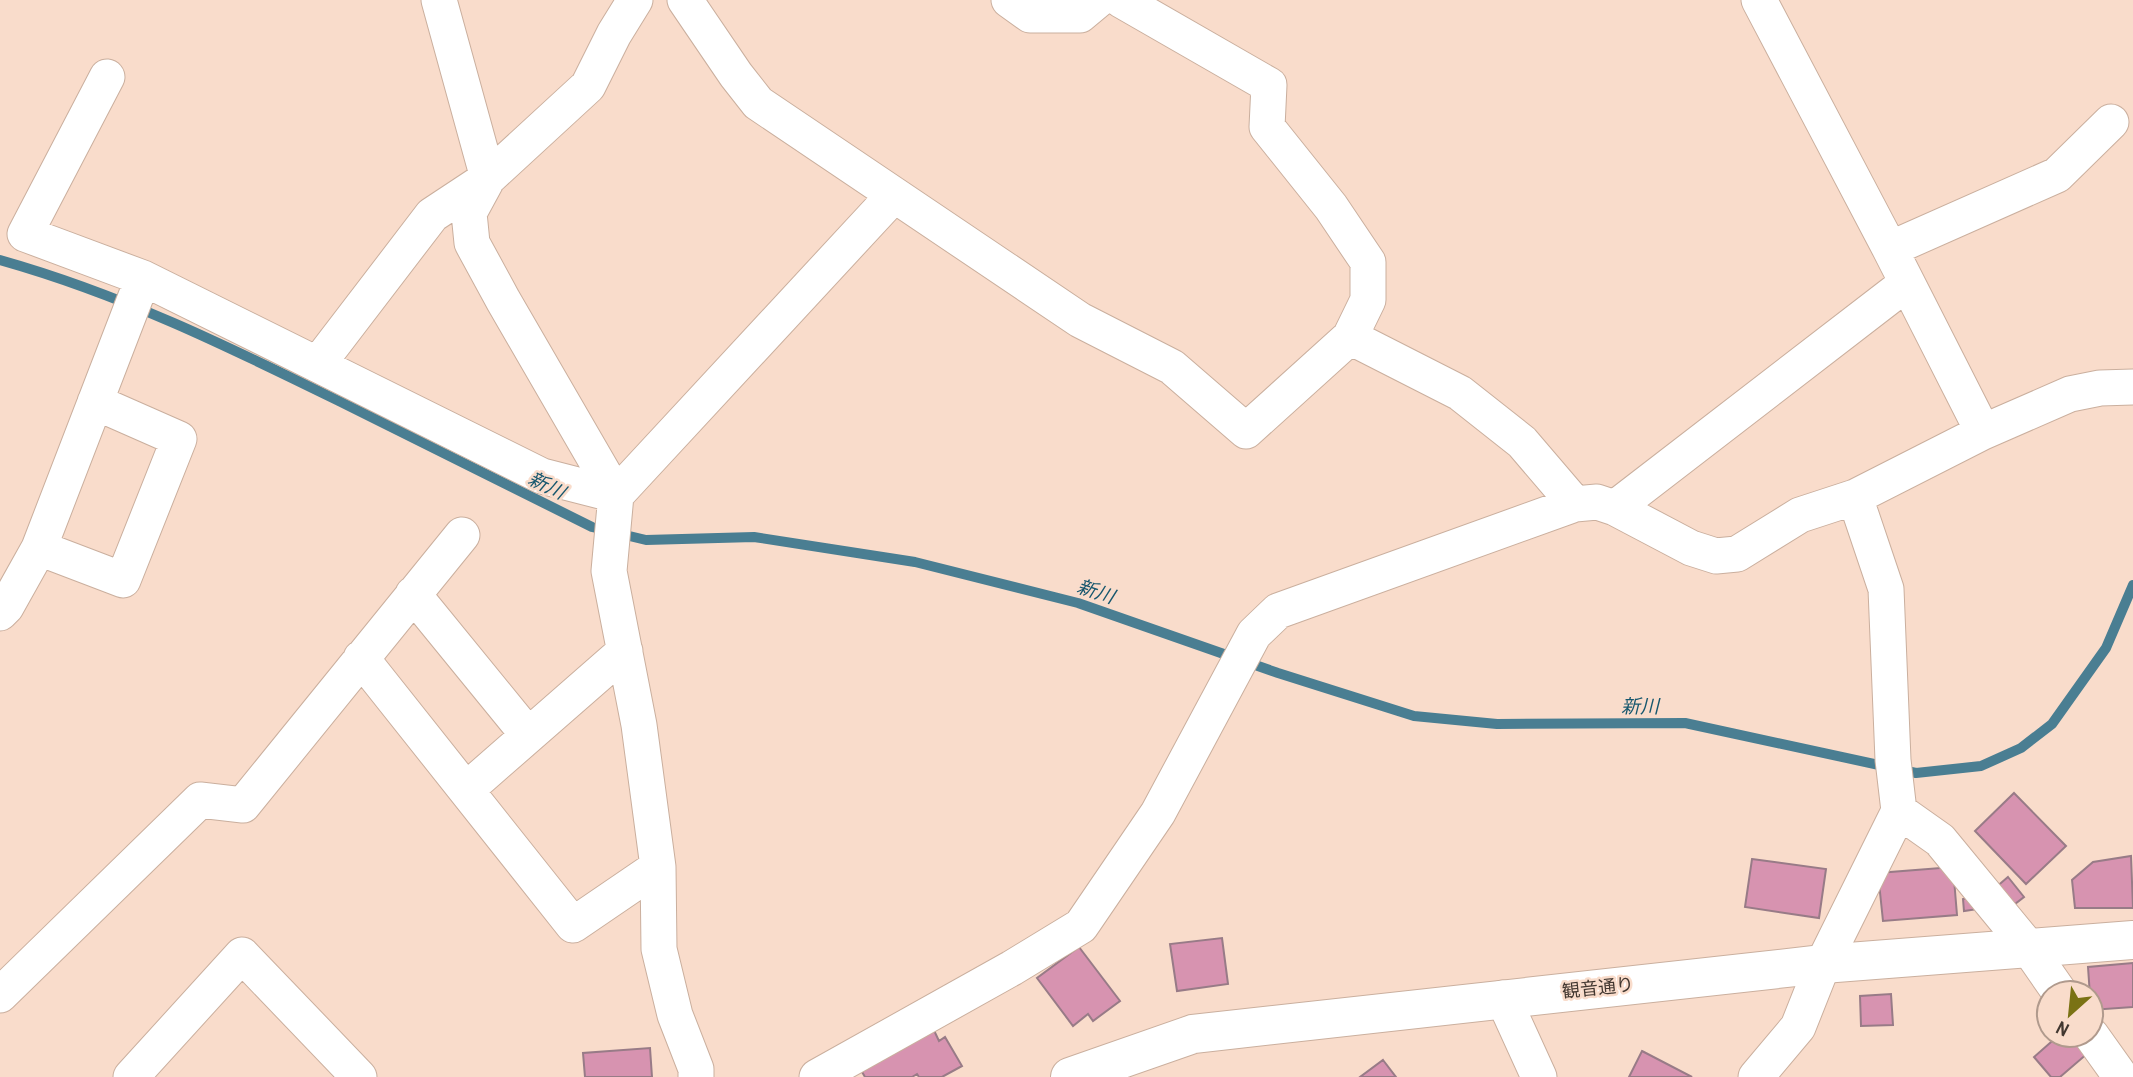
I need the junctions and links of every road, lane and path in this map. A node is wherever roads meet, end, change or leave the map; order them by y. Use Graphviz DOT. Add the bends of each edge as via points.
graph roads {
  1 [pos="439,0"];
  2 [pos="635,0"];
  3 [pos="685,0"];
  4 [pos="1009,0"];
  5 [pos="1098,0"];
  6 [pos="1121,0"];
  7 [pos="1759,0"];
  8 [pos="107,77"];
  9 [pos="2111,122"];
  10 [pos="488,177"];
  11 [pos="894,195"];
  12 [pos="1890,249"];
  13 [pos="144,278"];
  14 [pos="1907,283"];
  15 [pos="1350,337"];
  16 [pos="318,365"];
  17 [pos="2133,387"];
  18 [pos="95,402"];
  19 [pos="1983,432"];
  20 [pos="616,495"];
  21 [pos="1855,497"];
  22 [pos="1575,504"];
  23 [pos="1615,508"];
  24 [pos="462,536"];
  25 [pos="38,548"];
  26 [pos="413,594"];
  27 [pos="0,613"];
  28 [pos="625,651"];
  29 [pos="362,658"];
  30 [pos="528,735"];
  31 [pos="466,790"];
  32 [pos="1899,809"];
  33 [pos="657,867"];
  34 [pos="2133,940"];
  35 [pos="2028,947"];
  36 [pos="1823,964"];
  37 [pos="2050,979"];
  38 [pos="0,995"];
  39 [pos="1503,998"];
  40 [pos="2101,1049"];
  41 [pos="152,1070"];
  42 [pos="701,1074"];
  43 [pos="825,1074"];
  44 [pos="359,1077"];
  45 [pos="1070,1077"];
  46 [pos="1539,1077"];
  47 [pos="1756,1077"];
  48 [pos="2121,1077"];
  1 -- 10 [label="street"];
  2 -- 10 [label="street" via="588,86"];
  3 -- 11 [label="street" via="758,103"];
  4 -- 5 [label="street" via="1030,15 1080,15"];
  6 -- 15 [label="street" via="1269,85 1268,127 1368,262 1368,300"];
  7 -- 12 [label="street"];
  8 -- 13 [label="street" via="25,234"];
  9 -- 12 [label="street" via="2057,175"];
  10 -- 16 [label="street" via="432,215"];
  10 -- 20 [label="street" via="469,213 472,243"];
  11 -- 15 [label="street" via="1080,320 1172,367 1246,431"];
  11 -- 20 [label="street"];
  12 -- 14 [label="street"];
  13 -- 16 [label="street"];
  13 -- 18 [label="street"];
  14 -- 19 [label="street"];
  14 -- 23 [label="street"];
  15 -- 22 [label="street" via="1460,393 1522,442"];
  16 -- 20 [label="street" via="542,476"];
  17 -- 19 [label="street" via="2070,394"];
  18 -- 25 [label="street"];
  18 -- 25 [label="street" via="180,439 123,580"];
  19 -- 21 [label="street"];
  20 -- 28 [label="street" via="609,571"];
  21 -- 23 [label="street" via="1800,515 1737,554 1716,556 1691,548"];
  21 -- 32 [label="street" via="1886,589"];
  22 -- 23 [label="street" via="1597,502"];
  22 -- 43 [label="street" via="1278,611 1254,634 1157,813 1081,926"];
  24 -- 26 [label="street"];
  25 -- 27 [label="street"];
  26 -- 29 [label="street"];
  26 -- 30 [label="street"];
  28 -- 30 [label="street"];
  28 -- 33 [label="street"];
  29 -- 31 [label="street"];
  29 -- 38 [label="street" via="243,805 200,800"];
  30 -- 31 [label="street"];
  31 -- 33 [label="street" via="573,925"];
  32 -- 35 [label="street" via="1940,839"];
  32 -- 36 [label="street"];
  33 -- 42 [label="street" via="659,949 675,1015"];
  34 -- 35 [label="street, 観音通り"];
  35 -- 36 [label="street, 観音通り"];
  35 -- 37 [label="street"];
  36 -- 39 [label="street, 観音通り"];
  36 -- 47 [label="street" via="1798,1027"];
  39 -- 45 [label="street, 観音通り" via="1193,1034"];
  39 -- 46 [label="street"];
  40 -- 48 [label="street"];
  41 -- 44 [label="street" via="242,955"];
}
